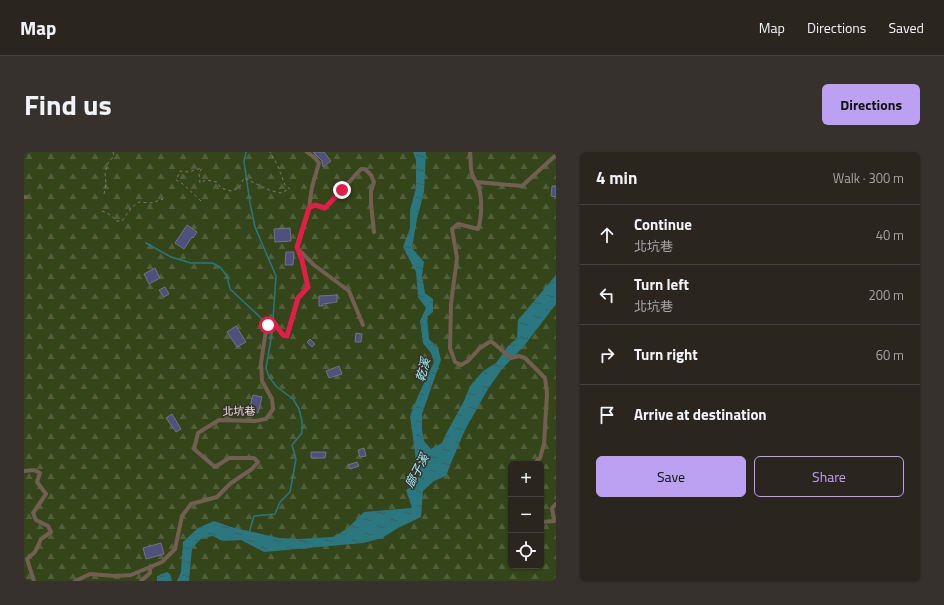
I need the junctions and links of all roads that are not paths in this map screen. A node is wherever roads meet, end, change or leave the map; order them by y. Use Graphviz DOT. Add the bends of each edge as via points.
graph roads {
  1 [pos="307,152"];
  2 [pos="470,152"];
  3 [pos="556,155"];
  4 [pos="476,182"];
  5 [pos="309,208"];
  6 [pos="374,232"];
  7 [pos="297,247"];
  8 [pos="363,324"];
  9 [pos="537,461"];
  10 [pos="24,471"];
  11 [pos="556,504"];
  12 [pos="544,522"];
  13 [pos="150,567"];
  14 [pos="34,581"];
  15 [pos="75,581"];
  16 [pos="142,581"];
  1 -- 5 [label="street" via="318,162"];
  2 -- 4 [label="street" via="472,174"];
  3 -- 4 [label="street" via="522,186"];
  4 -- 9 [label="street" via="481,201 481,221 478,229 458,224 452,229 457,258 451,304 450,348 455,362 461,365 491,341 511,358 525,358 546,378 544,444"];
  5 -- 6 [label="street" via="315,205 325,208 361,169 365,169 374,182 371,204"];
  5 -- 7 [label="street"];
  7 -- 8 [label="street" via="314,265 349,291"];
  7 -- 13 [label="street, 北坑巷" via="308,287 298,298 287,336 272,323 266,330 262,381 272,399 273,409 266,419 219,420 198,433 194,449 215,467 229,458 254,458 258,462 217,497 191,504 182,516 175,549 162,562"];
  10 -- 14 [label="street" via="34,470 40,473 37,482 46,494 33,513 36,520 48,526 52,532 41,540 35,552 27,559"];
  11 -- 12 [label="street" via="552,508 554,521"];
  13 -- 15 [label="street, 北坑巷" via="131,575 90,574"];
  13 -- 16 [label="street" via="150,573"];
}
